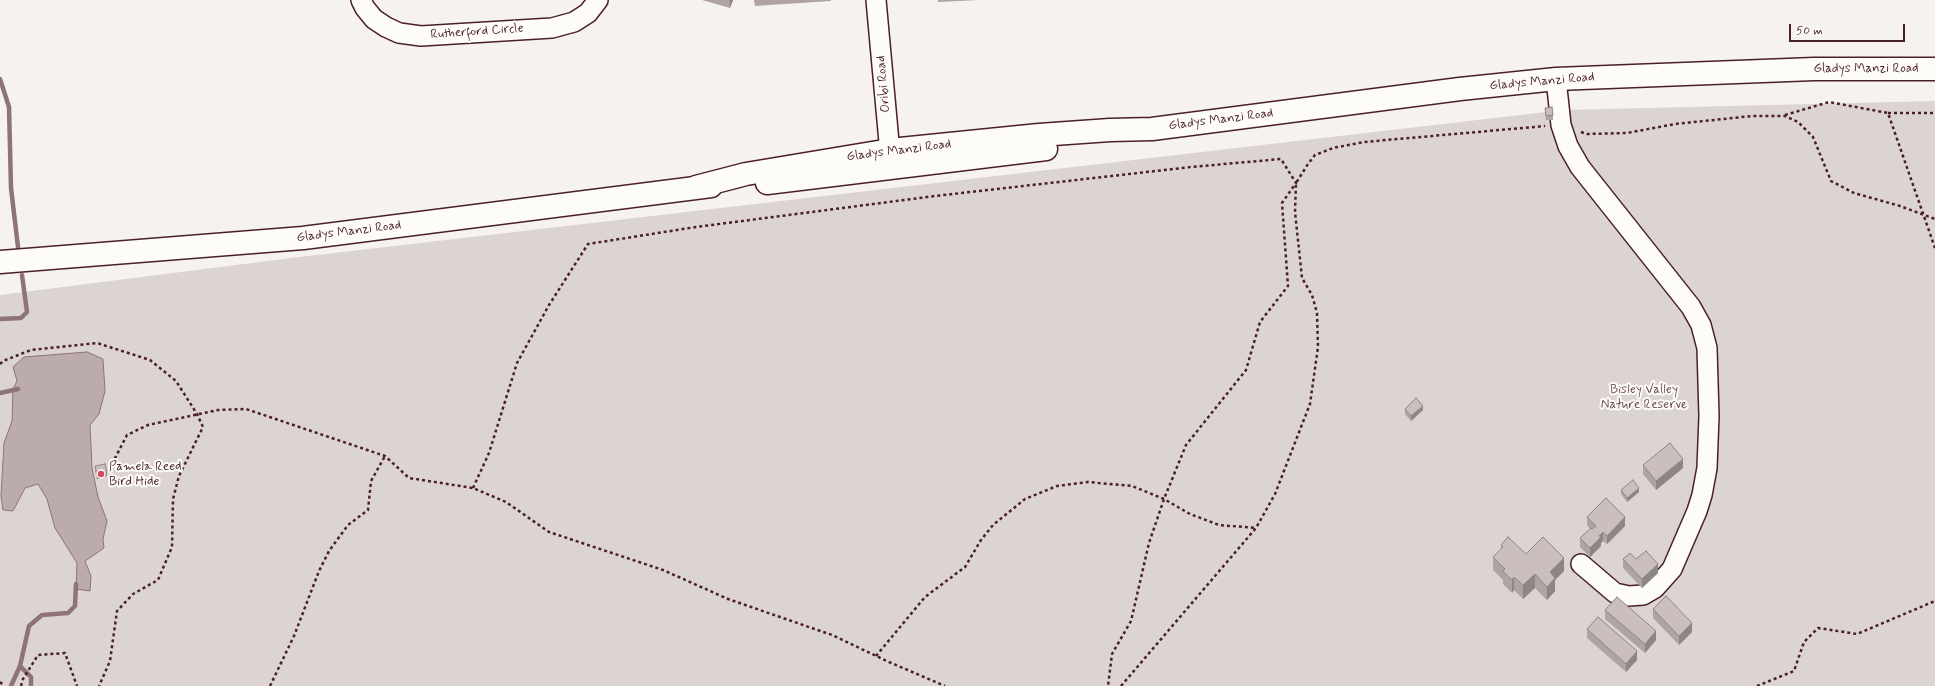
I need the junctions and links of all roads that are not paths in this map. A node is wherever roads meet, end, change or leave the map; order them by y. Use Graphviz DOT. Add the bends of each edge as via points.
graph roads {
  1 [pos="361,0"];
  2 [pos="598,0"];
  3 [pos="876,0"];
  4 [pos="1935,69"];
  5 [pos="1556,79"];
  6 [pos="891,159"];
  7 [pos="0,262"];
  8 [pos="1581,564"];
  1 -- 2 [label="street, Rutherford Circle" via="374,19 386,27 399,33 421,36 552,28 574,22 588,13"];
  3 -- 6 [label="street, Oribi Road"];
  4 -- 5 [label="main road, Gladys Manzi Road" via="1814,69"];
  5 -- 6 [label="main road, Gladys Manzi Road" via="1152,129 1111,140"];
  5 -- 8 [label="street" via="1561,125 1568,146 1580,167 1691,307 1701,325 1707,348 1707,468 1697,511 1672,568 1655,588 1644,595 1629,596 1616,593"];
  6 -- 7 [label="main road, Gladys Manzi Road" via="799,180 696,187 304,238"];
}
